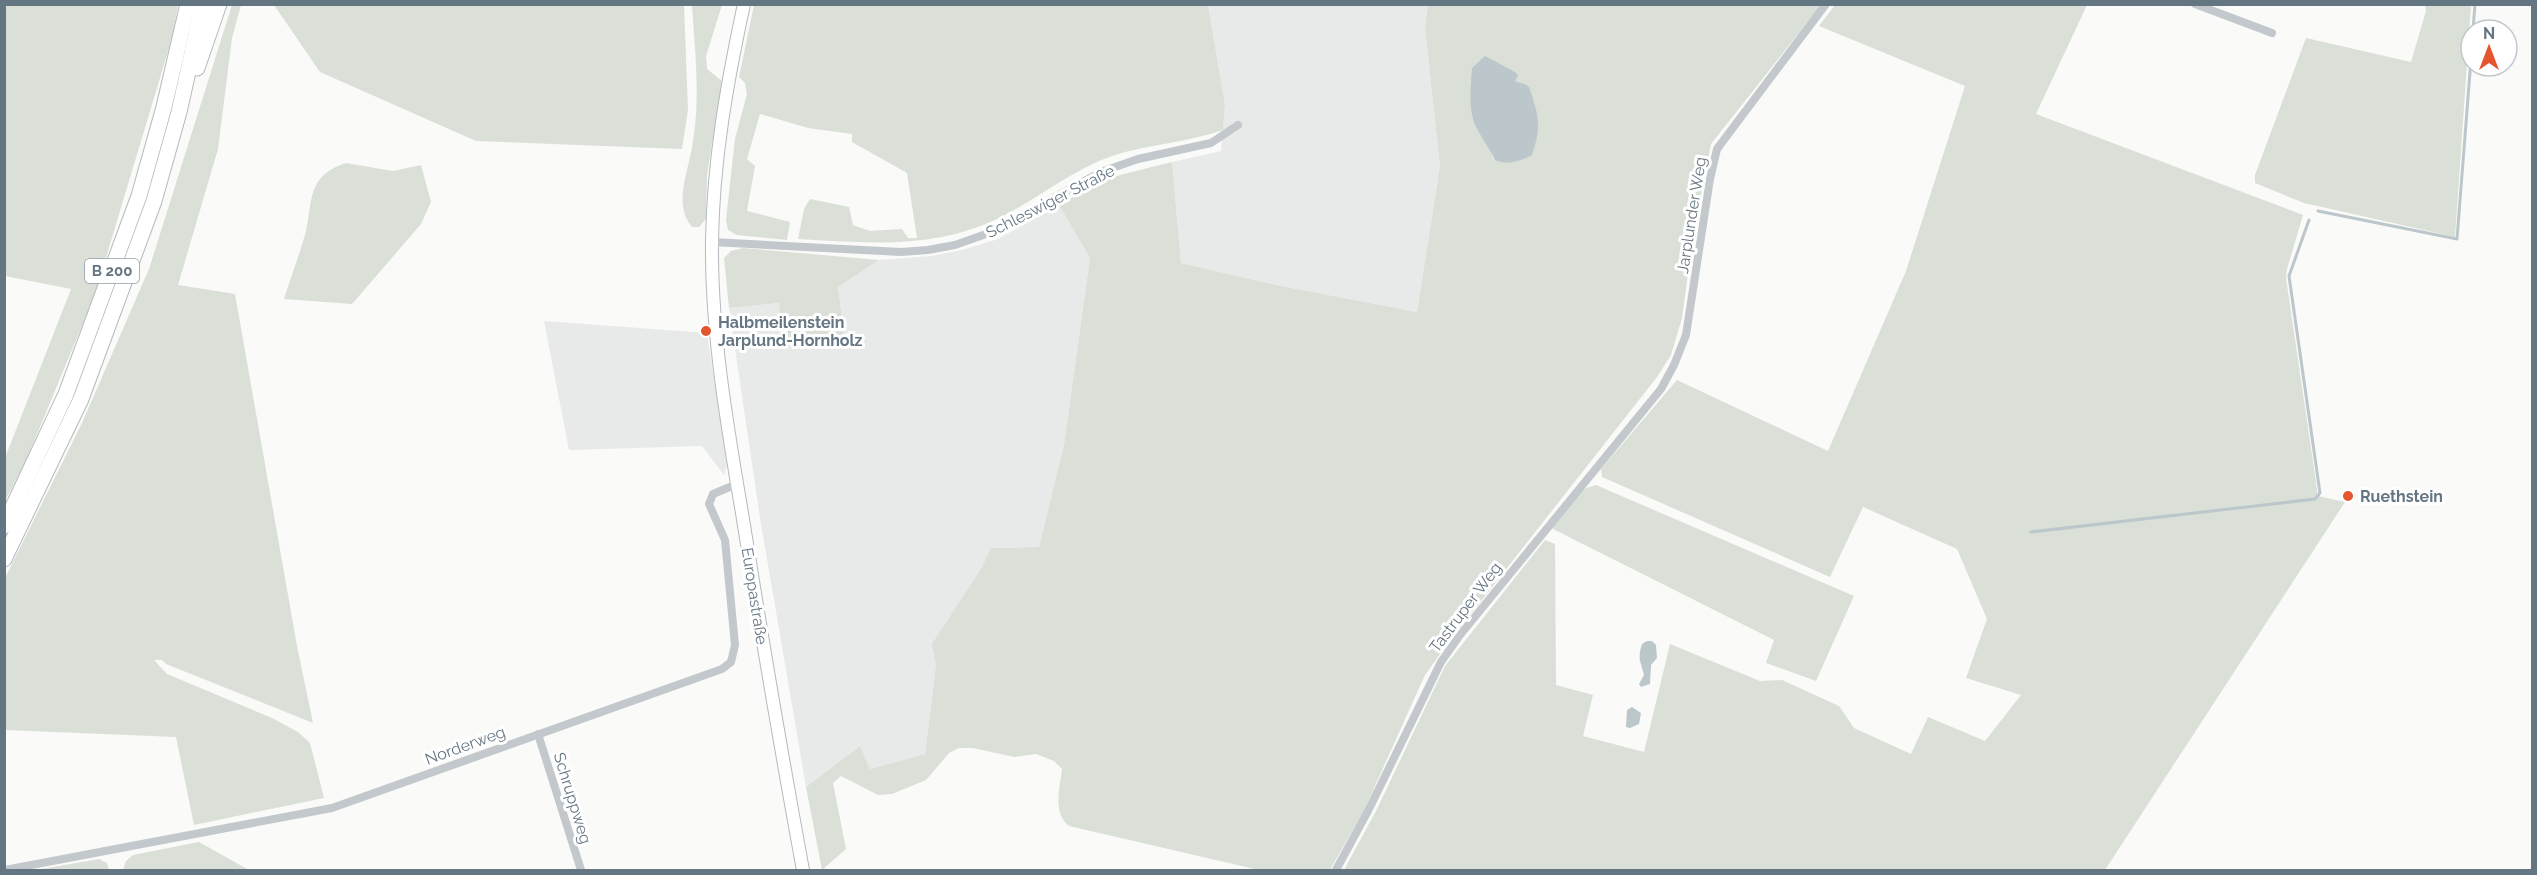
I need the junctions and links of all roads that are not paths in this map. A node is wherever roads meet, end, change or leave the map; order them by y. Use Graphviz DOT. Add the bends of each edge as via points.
graph roads {
  1 [pos="188,4"];
  2 [pos="203,4"];
  3 [pos="219,4"];
  4 [pos="744,4"];
  5 [pos="1826,4"];
  6 [pos="2195,4"];
  7 [pos="2272,33"];
  8 [pos="179,112"];
  9 [pos="1238,125"];
  10 [pos="712,242"];
  11 [pos="1661,389"];
  12 [pos="737,484"];
  13 [pos="4,526"];
  14 [pos="4,559"];
  15 [pos="538,734"];
  16 [pos="5,870"];
  17 [pos="580,870"];
  18 [pos="802,870"];
  19 [pos="1336,870"];
  1 -- 13 [label="highway, B 200" via="139,196 66,394"];
  2 -- 8 [label="highway, B 200"];
  3 -- 8 [label="highway"];
  4 -- 10 [label="main road" via="719,138"];
  5 -- 11 [label="street, Jarplunder Weg" via="1717,149 1691,313 1674,365"];
  6 -- 7 [label="street"];
  8 -- 14 [label="highway, B 200" via="154,201 81,399"];
  9 -- 10 [label="street, Schleswiger Straße" via="1211,143 1138,159 1101,172 989,233 955,245 901,252"];
  10 -- 12 [label="main road, Europastraße" via="715,321"];
  11 -- 19 [label="street, Tastruper Weg" via="1441,662"];
  12 -- 15 [label="street, Norderweg" via="713,494 710,504 725,540 729,566 735,645 731,662 722,669"];
  12 -- 18 [label="main road, Europastraße"];
  15 -- 16 [label="street, Norderweg" via="332,808"];
  15 -- 17 [label="street, Schruppweg"];
}
